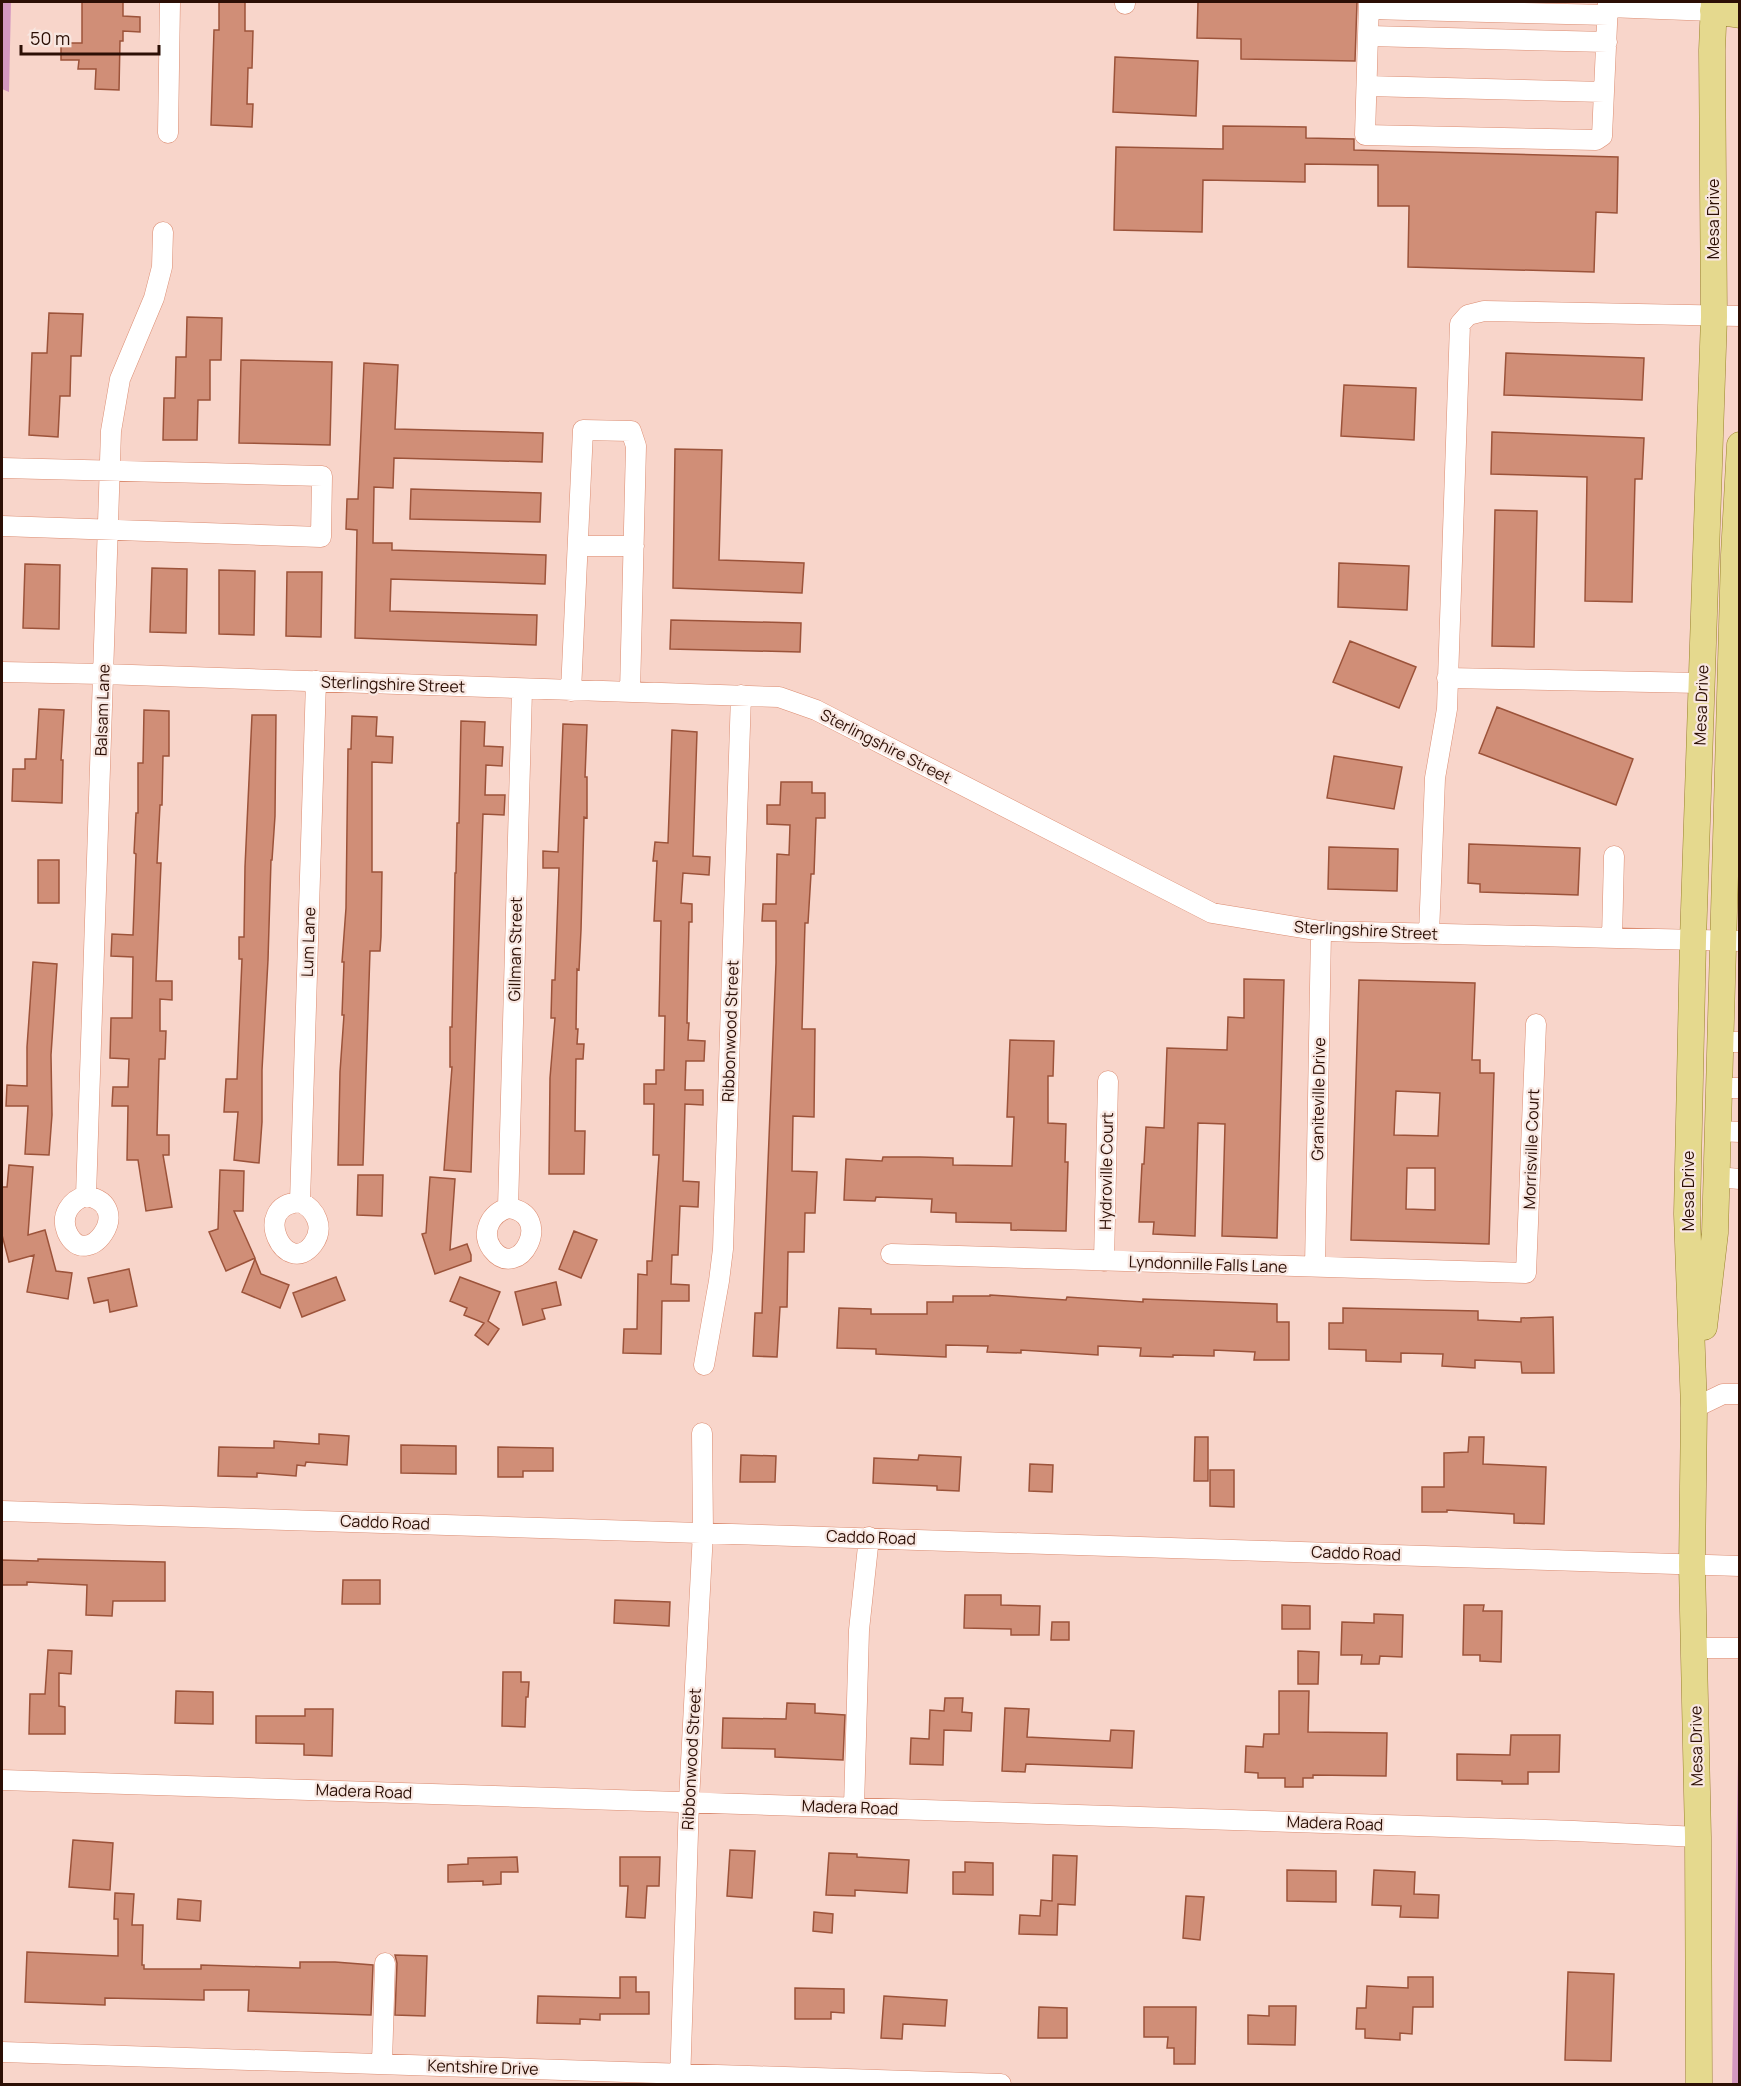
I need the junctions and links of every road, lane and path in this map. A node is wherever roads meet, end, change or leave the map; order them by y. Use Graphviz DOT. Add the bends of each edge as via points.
graph roads {
  1 [pos="170,2"];
  2 [pos="1369,5"];
  3 [pos="1713,6"];
  4 [pos="1608,8"];
  5 [pos="1740,15"];
  6 [pos="1369,36"];
  7 [pos="1607,42"];
  8 [pos="1367,86"];
  9 [pos="1604,92"];
  10 [pos="168,133"];
  11 [pos="163,232"];
  12 [pos="1740,316"];
  13 [pos="1714,317"];
  14 [pos="1740,445"];
  15 [pos="2,468"];
  16 [pos="110,470"];
  17 [pos="2,526"];
  18 [pos="108,531"];
  19 [pos="578,546"];
  20 [pos="634,546"];
  21 [pos="1705,555"];
  22 [pos="1737,555"];
  23 [pos="2,672"];
  24 [pos="104,674"];
  25 [pos="1447,678"];
  26 [pos="316,681"];
  27 [pos="1701,683"];
  28 [pos="522,690"];
  29 [pos="572,691"];
  30 [pos="630,692"];
  31 [pos="741,695"];
  32 [pos="1733,828"];
  33 [pos="1614,856"];
  34 [pos="1322,931"];
  35 [pos="1429,934"];
  36 [pos="1612,938"];
  37 [pos="1694,940"];
  38 [pos="1731,941"];
  39 [pos="1731,1000"];
  40 [pos="1536,1024"];
  41 [pos="1730,1042"];
  42 [pos="1108,1081"];
  43 [pos="1729,1088"];
  44 [pos="1729,1132"];
  45 [pos="1728,1178"];
  46 [pos="86,1196"];
  47 [pos="300,1202"];
  48 [pos="508,1208"];
  49 [pos="891,1254"];
  50 [pos="1104,1261"];
  51 [pos="1315,1267"];
  52 [pos="1526,1273"];
  53 [pos="704,1365"];
  54 [pos="1740,1394"];
  55 [pos="1694,1408"];
  56 [pos="702,1433"];
  57 [pos="2,1510"];
  58 [pos="703,1532"];
  59 [pos="869,1538"];
  60 [pos="1692,1565"];
  61 [pos="1740,1566"];
  62 [pos="1694,1648"];
  63 [pos="1740,1648"];
  64 [pos="2,1780"];
  65 [pos="689,1801"];
  66 [pos="854,1807"];
  67 [pos="1698,1837"];
  68 [pos="385,1963"];
  69 [pos="2,2052"];
  70 [pos="382,2063"];
  71 [pos="680,2080"];
  72 [pos="1001,2085"];
  73 [pos="1699,2085"];
  1 -- 10 [label="street"];
  2 -- 4 [label="street"];
  2 -- 6 [label="street"];
  3 -- 4 [label="street"];
  3 -- 5 [label="main road"];
  3 -- 13 [label="main road, Mesa Drive"];
  4 -- 7 [label="street"];
  6 -- 7 [label="street"];
  6 -- 8 [label="street"];
  7 -- 9 [label="street"];
  8 -- 9 [label="street"];
  8 -- 9 [label="street" via="1365,135 1596,140 1602,136"];
  11 -- 16 [label="street, Balsam Lane" via="162,267 154,297 120,379 111,431"];
  12 -- 13 [label="street"];
  13 -- 21 [label="main road, Mesa Drive"];
  13 -- 25 [label="street" via="1484,311 1468,315 1460,324"];
  14 -- 22 [label="main road, Mesa Drive"];
  15 -- 16 [label="street"];
  16 -- 18 [label="street, Balsam Lane"];
  16 -- 18 [label="street" via="322,476 321,537"];
  17 -- 18 [label="street"];
  18 -- 24 [label="street, Balsam Lane"];
  19 -- 20 [label="street"];
  19 -- 20 [label="street" via="583,430 631,431 636,446"];
  19 -- 29 [label="street"];
  20 -- 30 [label="street"];
  21 -- 22 [label="main road"];
  21 -- 27 [label="main road, Mesa Drive"];
  22 -- 32 [label="main road, Mesa Drive"];
  23 -- 24 [label="street, Sterlingshire Street"];
  24 -- 26 [label="street, Sterlingshire Street"];
  24 -- 46 [label="street, Balsam Lane"];
  25 -- 27 [label="street"];
  25 -- 35 [label="street" via="1447,709 1435,778"];
  26 -- 28 [label="street, Sterlingshire Street"];
  26 -- 47 [label="street, Lum Lane"];
  27 -- 37 [label="main road, Mesa Drive"];
  28 -- 29 [label="street, Sterlingshire Street"];
  28 -- 48 [label="street, Gillman Street"];
  29 -- 30 [label="street, Sterlingshire Street"];
  30 -- 31 [label="street, Sterlingshire Street"];
  31 -- 34 [label="street, Sterlingshire Street" via="779,697 816,710 1212,913"];
  31 -- 53 [label="street, Ribbonwood Street" via="723,1249"];
  32 -- 38 [label="main road, Mesa Drive"];
  33 -- 36 [label="street"];
  34 -- 35 [label="street, Sterlingshire Street"];
  34 -- 51 [label="street, Graniteville Drive"];
  35 -- 36 [label="street, Sterlingshire Street"];
  36 -- 37 [label="street, Sterlingshire Street"];
  37 -- 38 [label="street, Sterlingshire Street"];
  37 -- 55 [label="main road, Mesa Drive" via="1687,1214"];
  38 -- 39 [label="main road, Mesa Drive"];
  39 -- 41 [label="main road, Mesa Drive"];
  40 -- 52 [label="street, Morrisville Court"];
  41 -- 43 [label="main road, Mesa Drive"];
  42 -- 50 [label="street, Hydroville Court"];
  43 -- 44 [label="main road, Mesa Drive"];
  44 -- 45 [label="main road, Mesa Drive"];
  45 -- 55 [label="main road, Mesa Drive" via="1715,1233"];
  49 -- 50 [label="street, Lyndonnille Falls Lane"];
  50 -- 51 [label="street, Lyndonnille Falls Lane"];
  51 -- 52 [label="street, Lyndonnille Falls Lane"];
  54 -- 55 [label="street" via="1723,1394"];
  55 -- 60 [label="main road, Mesa Drive"];
  56 -- 58 [label="street, Ribbonwood Street"];
  57 -- 58 [label="street, Caddo Road"];
  58 -- 59 [label="street, Caddo Road"];
  58 -- 65 [label="street, Ribbonwood Street"];
  59 -- 60 [label="street, Caddo Road"];
  59 -- 66 [label="street" via="859,1630"];
  60 -- 61 [label="street, Caddo Road"];
  60 -- 62 [label="main road, Mesa Drive"];
  62 -- 63 [label="street"];
  62 -- 67 [label="main road, Mesa Drive"];
  64 -- 65 [label="street, Madera Road"];
  65 -- 66 [label="street, Madera Road"];
  65 -- 71 [label="street, Ribbonwood Street"];
  66 -- 67 [label="street, Madera Road"];
  67 -- 73 [label="main road, Mesa Drive"];
  68 -- 70 [label="street"];
  69 -- 70 [label="street, Kentshire Drive"];
  70 -- 71 [label="street, Kentshire Drive"];
  71 -- 72 [label="street, Kentshire Drive"];
}
